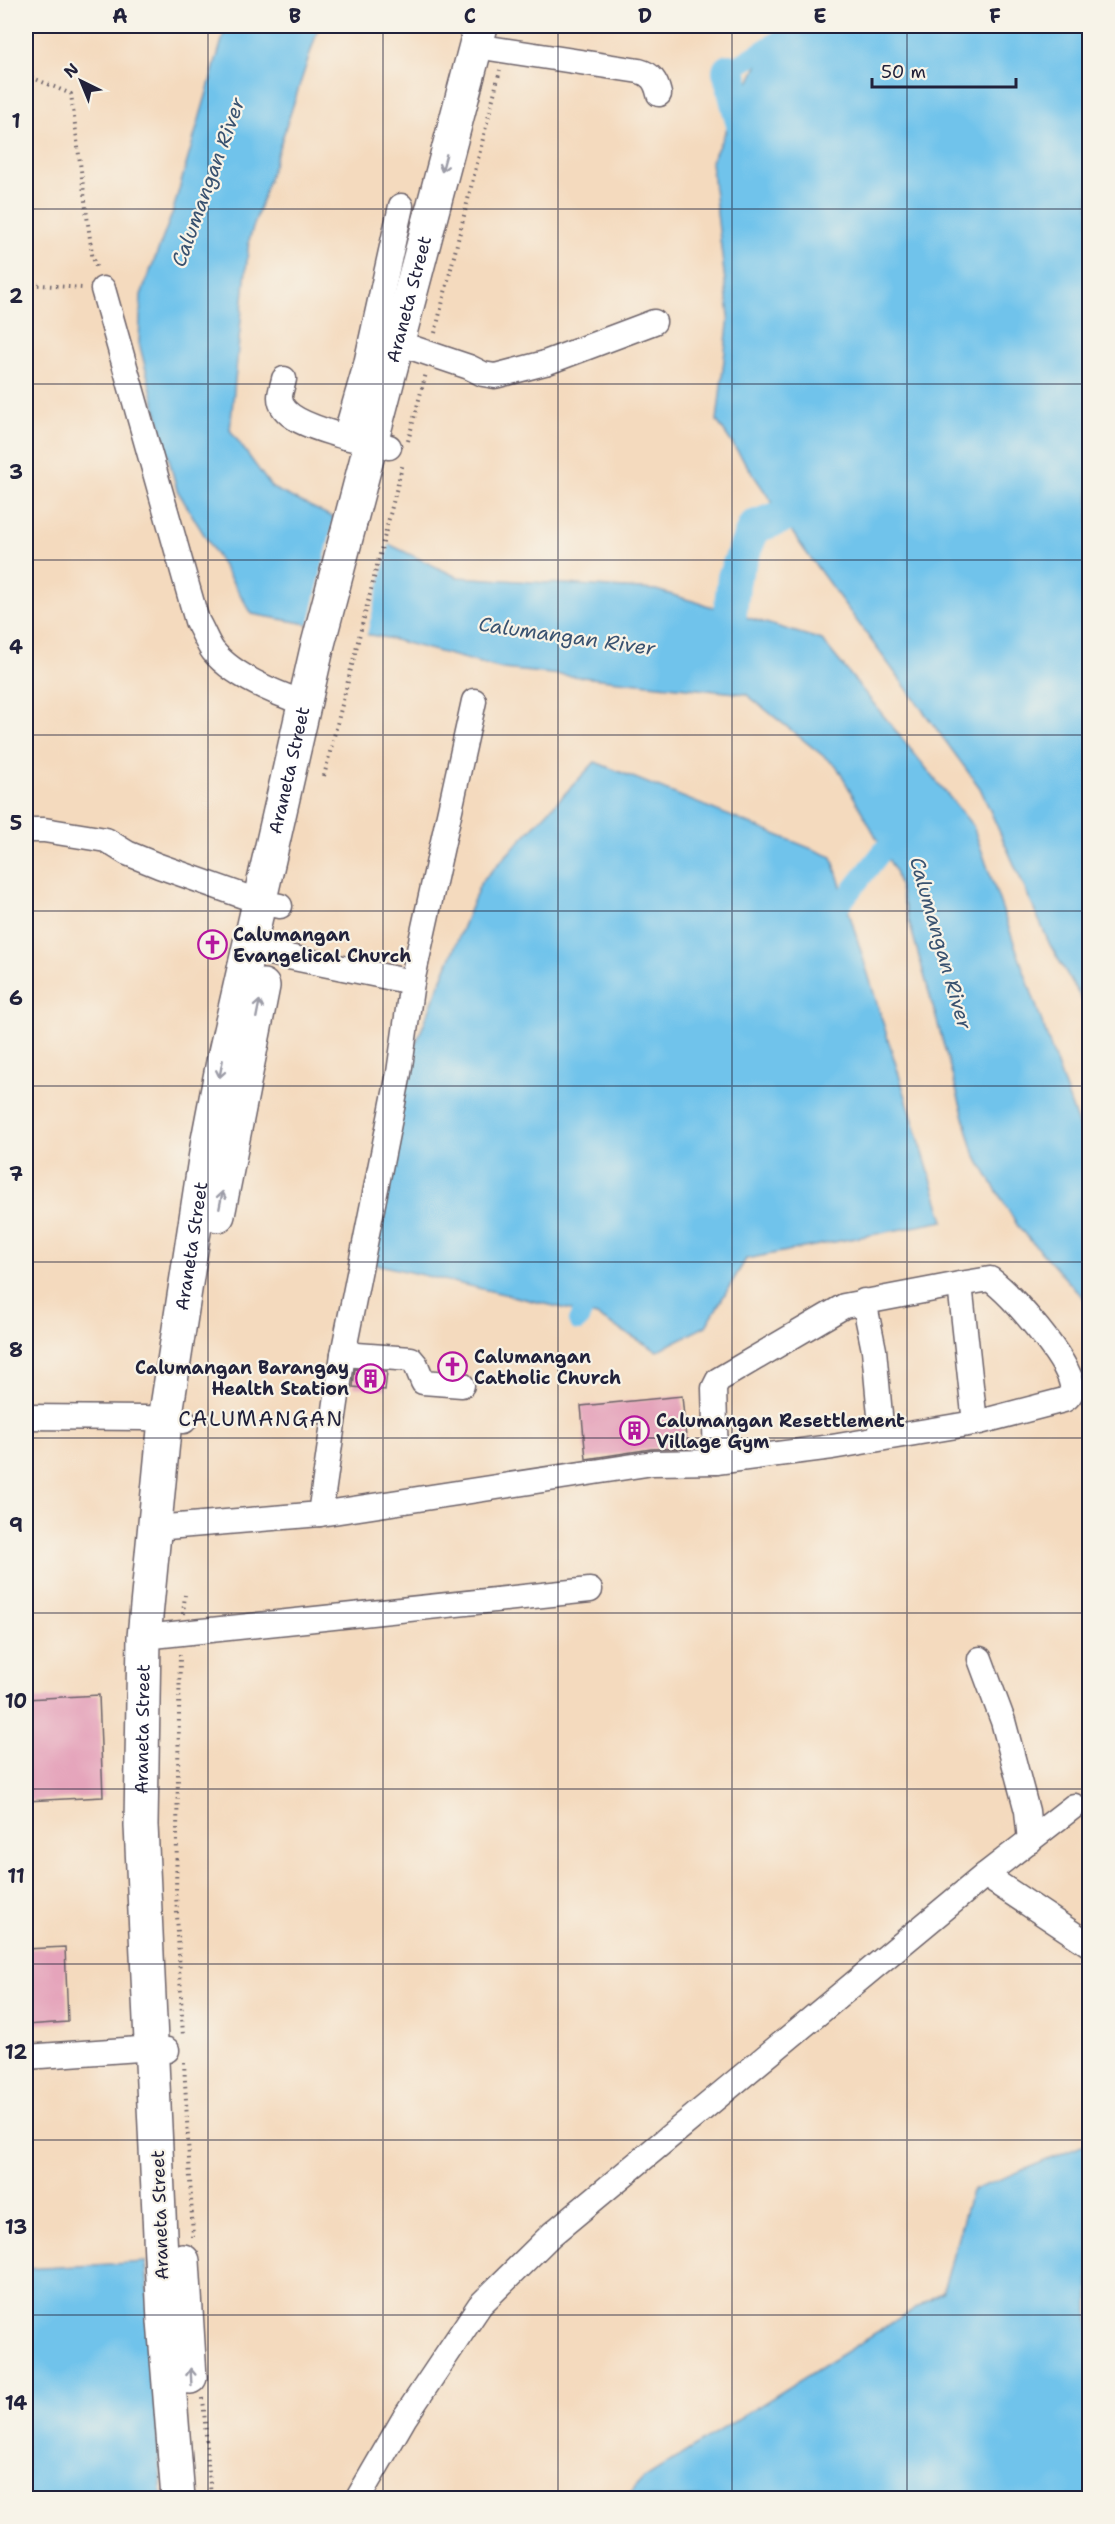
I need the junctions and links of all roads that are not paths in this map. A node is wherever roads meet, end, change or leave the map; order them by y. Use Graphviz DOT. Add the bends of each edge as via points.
graph roads {
  1 [pos="490,39"];
  2 [pos="659,94"];
  3 [pos="401,206"];
  4 [pos="103,289"];
  5 [pos="654,322"];
  6 [pos="407,346"];
  7 [pos="284,379"];
  8 [pos="368,442"];
  9 [pos="337,648"];
  10 [pos="474,701"];
  11 [pos="304,703"];
  12 [pos="26,830"];
  13 [pos="270,904"];
  14 [pos="259,952"];
  15 [pos="412,982"];
  16 [pos="960,1284"];
  17 [pos="864,1301"];
  18 [pos="343,1353"];
  19 [pos="462,1385"];
  20 [pos="26,1417"];
  21 [pos="161,1420"];
  22 [pos="975,1423"];
  23 [pos="882,1437"];
  24 [pos="716,1462"];
  25 [pos="320,1514"];
  26 [pos="163,1527"];
  27 [pos="590,1590"];
  28 [pos="164,1635"];
  29 [pos="980,1659"];
  30 [pos="1074,1806"];
  31 [pos="1030,1841"];
  32 [pos="985,1875"];
  33 [pos="1089,1945"];
  34 [pos="172,2052"];
  35 [pos="26,2057"];
  36 [pos="178,2499"];
  37 [pos="198,2499"];
  38 [pos="358,2499"];
  1 -- 2 [label="street" via="648,73"];
  1 -- 6 [label="highway, Araneta Street"];
  3 -- 8 [label="street" via="366,364"];
  4 -- 11 [label="street" via="197,621 214,651 232,667 281,696"];
  5 -- 6 [label="street" via="545,363 495,376"];
  6 -- 8 [label="highway, Araneta Street"];
  7 -- 8 [label="street" via="280,397 284,409 293,417"];
  8 -- 9 [label="highway, Araneta Street" via="370,516"];
  9 -- 11 [label="highway, Araneta Street"];
  9 -- 13 [label="highway"];
  10 -- 15 [label="street"];
  11 -- 13 [label="highway, Araneta Street"];
  12 -- 13 [label="street" via="106,840 159,866"];
  13 -- 14 [label="highway"];
  14 -- 15 [label="street"];
  14 -- 21 [label="highway" via="212,1248"];
  15 -- 18 [label="street" via="399,1073"];
  16 -- 17 [label="street"];
  16 -- 22 [label="street"];
  16 -- 22 [label="street" via="983,1278 998,1285 1040,1330 1073,1387 1064,1400"];
  17 -- 23 [label="street" via="874,1350"];
  17 -- 24 [label="street" via="830,1313 718,1380 714,1388"];
  18 -- 19 [label="street" via="411,1359 423,1382"];
  18 -- 25 [label="street"];
  20 -- 21 [label="street"];
  21 -- 26 [label="highway"];
  22 -- 23 [label="street"];
  23 -- 24 [label="street"];
  24 -- 25 [label="street" via="653,1463"];
  25 -- 26 [label="street"];
  26 -- 28 [label="highway"];
  27 -- 28 [label="street"];
  28 -- 34 [label="highway" via="161,1719"];
  28 -- 34 [label="highway, Araneta Street" via="141,1719 141,1825"];
  29 -- 31 [label="street" via="1003,1721 1027,1811"];
  30 -- 31 [label="street"];
  31 -- 32 [label="street"];
  32 -- 33 [label="street"];
  32 -- 38 [label="street" via="552,2234 492,2292 411,2408"];
  34 -- 35 [label="street"];
  34 -- 36 [label="highway, Araneta Street" via="164,2321"];
  37 -- 34 [label="highway, one-way"];
}
